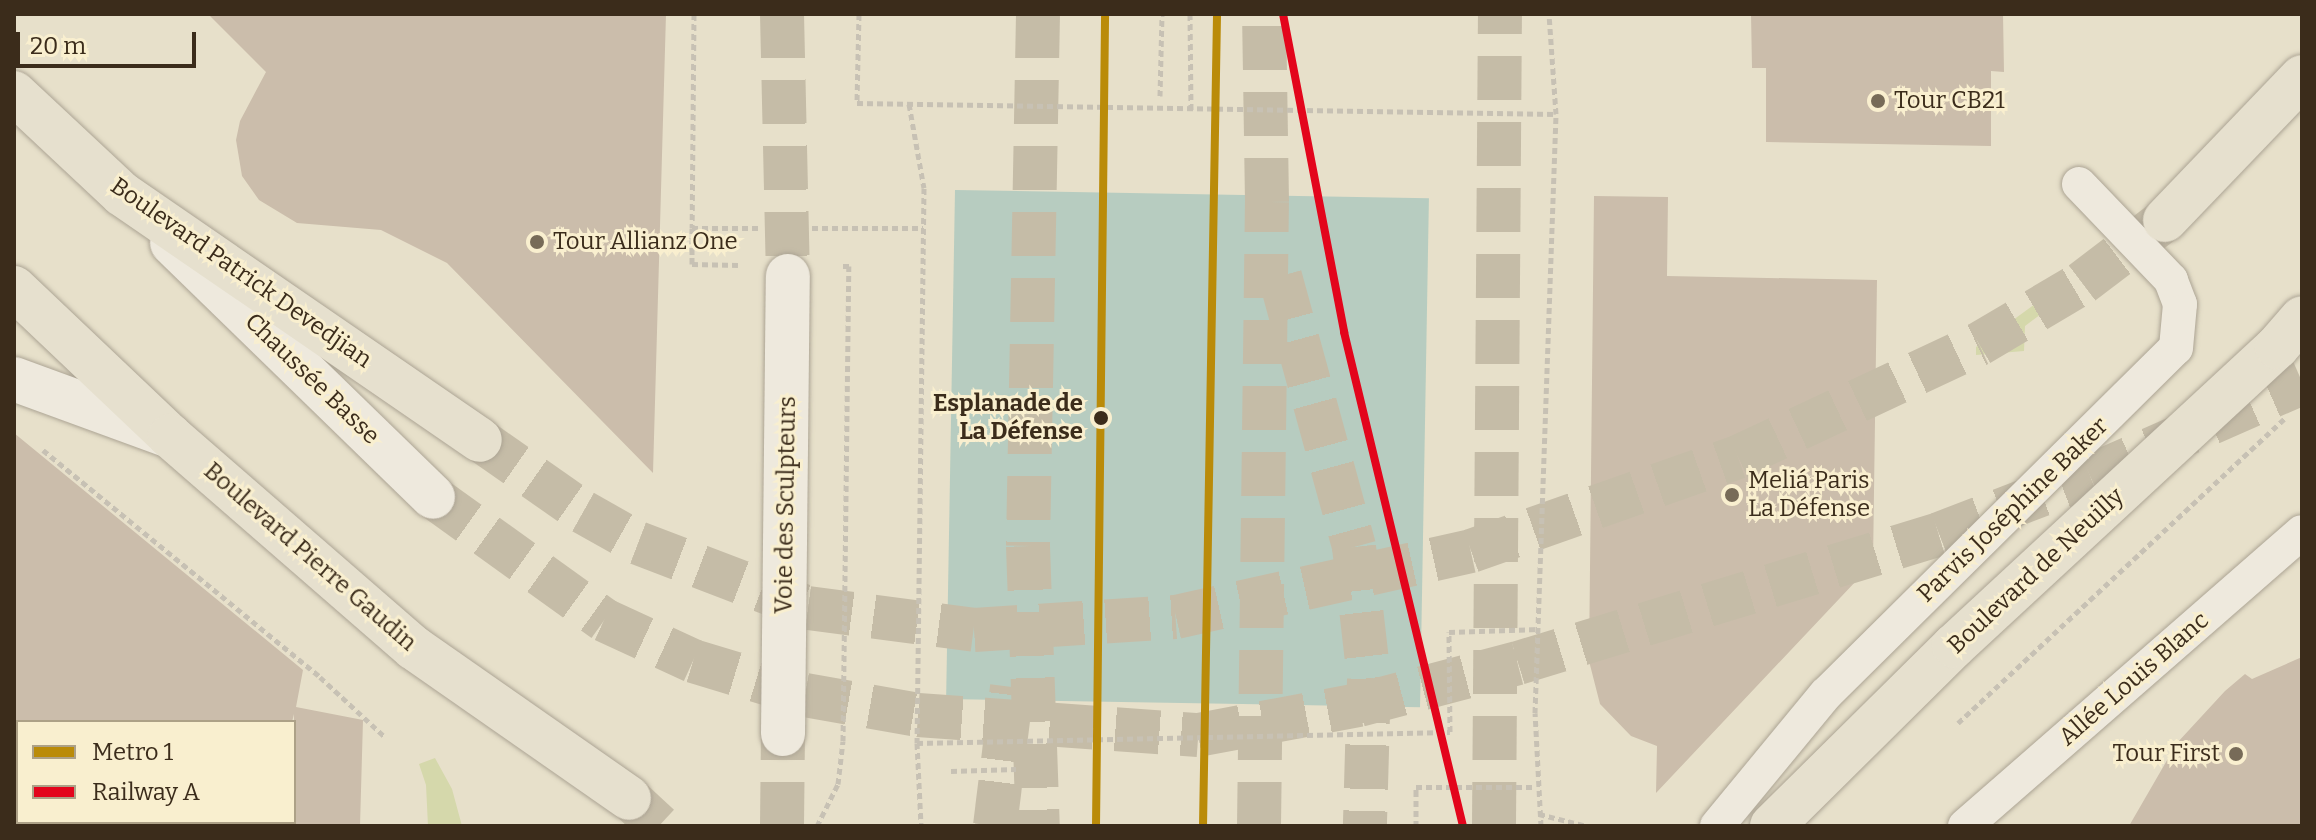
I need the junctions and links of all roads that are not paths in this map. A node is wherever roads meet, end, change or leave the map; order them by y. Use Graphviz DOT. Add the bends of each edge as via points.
graph roads {
  1 [pos="2302,77"];
  2 [pos="14,93"];
  3 [pos="2079,184"];
  4 [pos="122,194"];
  5 [pos="2165,220"];
  6 [pos="788,276"];
  7 [pos="14,288"];
  8 [pos="2302,318"];
  9 [pos="14,379"];
  10 [pos="170,436"];
  11 [pos="480,440"];
  12 [pos="433,497"];
  13 [pos="2302,532"];
  14 [pos="783,734"];
  15 [pos="629,798"];
  16 [pos="1717,826"];
  17 [pos="1772,826"];
  18 [pos="1965,826"];
  1 -- 5 [label="main road"];
  2 -- 4 [label="main road, Boulevard Patrick Devedjian"];
  3 -- 16 [label="lane, Parvis Joséphine Baker" via="2171,280 2180,304 2176,348 1826,694"];
  4 -- 11 [label="main road, Boulevard Patrick Devedjian"];
  4 -- 12 [label="street, Chaussée Basse"];
  6 -- 14 [label="street, Voie des Sculpteurs"];
  7 -- 10 [label="main road, Boulevard Pierre Gaudin"];
  8 -- 17 [label="main road, Boulevard de Neuilly" via="1965,635"];
  9 -- 10 [label="street"];
  10 -- 15 [label="main road, Boulevard Pierre Gaudin" via="414,648"];
  13 -- 18 [label="lane, Allée Louis Blanc"];
}
